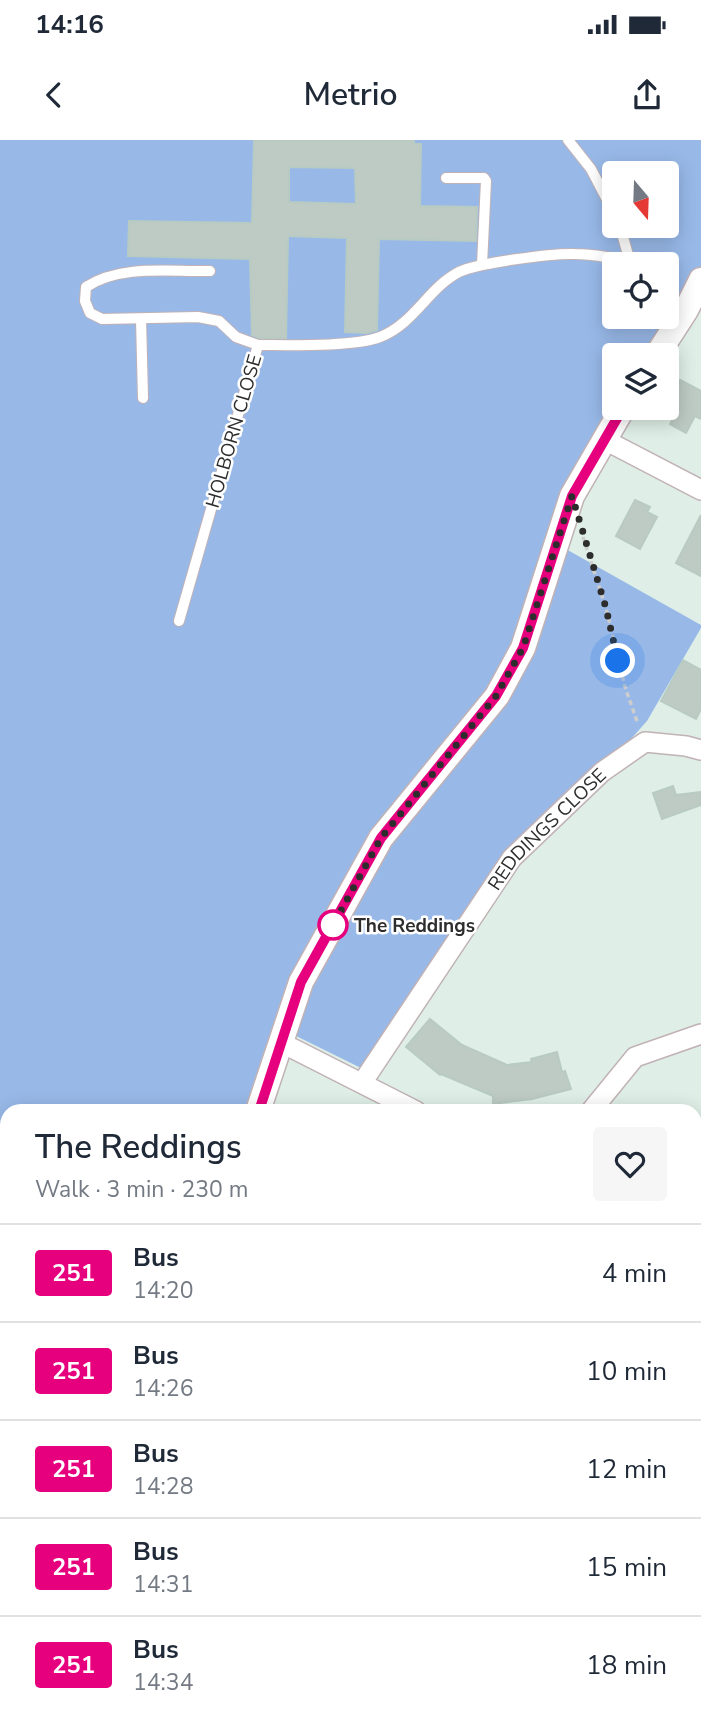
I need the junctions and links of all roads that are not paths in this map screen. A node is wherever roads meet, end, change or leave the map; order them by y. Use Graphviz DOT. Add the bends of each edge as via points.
graph roads {
  1 [pos="568,140"];
  2 [pos="446,178"];
  3 [pos="602,190"];
  4 [pos="602,258"];
  5 [pos="482,265"];
  6 [pos="210,271"];
  7 [pos="701,280"];
  8 [pos="679,304"];
  9 [pos="686,310"];
  10 [pos="141,319"];
  11 [pos="665,343"];
  12 [pos="257,345"];
  13 [pos="143,398"];
  14 [pos="615,420"];
  15 [pos="603,439"];
  16 [pos="701,490"];
  17 [pos="179,621"];
  18 [pos="701,750"];
  19 [pos="701,1034"];
  20 [pos="282,1043"];
  21 [pos="362,1083"];
  22 [pos="260,1104"];
  23 [pos="402,1104"];
  24 [pos="597,1104"];
  1 -- 3 [label="lane"];
  2 -- 5 [label="lane" via="486,181"];
  4 -- 5 [label="lane, HOLBORN CLOSE" via="574,254"];
  5 -- 12 [label="lane, HOLBORN CLOSE" via="458,272 410,318 380,337"];
  6 -- 10 [label="lane" via="117,272 86,287 90,313 102,319"];
  7 -- 9 [label="street"];
  8 -- 9 [label="lane"];
  9 -- 11 [label="street"];
  10 -- 12 [label="lane" via="219,321 236,337"];
  10 -- 13 [label="lane"];
  12 -- 17 [label="lane, HOLBORN CLOSE"];
  14 -- 15 [label="street"];
  15 -- 16 [label="street"];
  15 -- 20 [label="street" via="572,496 523,648 496,696 381,838 301,982"];
  18 -- 21 [label="street, REDDINGS CLOSE" via="645,742 602,772 512,858"];
  19 -- 24 [label="street" via="635,1057"];
  20 -- 21 [label="street"];
  20 -- 22 [label="street"];
  21 -- 23 [label="street"];
}
